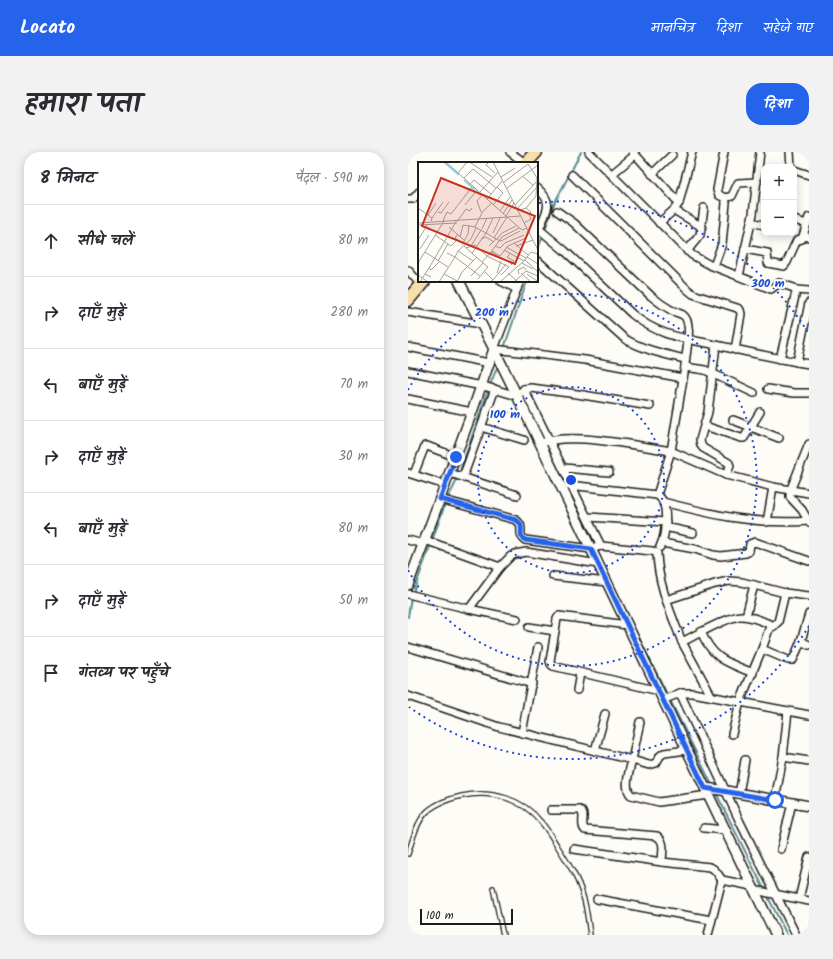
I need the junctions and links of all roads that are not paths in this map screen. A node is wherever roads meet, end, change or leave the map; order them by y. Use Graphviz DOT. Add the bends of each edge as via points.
graph roads {
  1 [pos="510,152"];
  2 [pos="536,152"];
  3 [pos="589,152"];
  4 [pos="692,152"];
  5 [pos="724,152"];
  6 [pos="760,152"];
  7 [pos="790,152"];
  8 [pos="634,153"];
  9 [pos="672,155"];
  10 [pos="525,162"];
  11 [pos="527,162"];
  12 [pos="791,164"];
  13 [pos="797,171"];
  14 [pos="612,174"];
  15 [pos="652,174"];
  16 [pos="572,175"];
  17 [pos="809,175"];
  18 [pos="757,182"];
  19 [pos="538,189"];
  20 [pos="418,193"];
  21 [pos="725,198"];
  22 [pos="408,199"];
  23 [pos="679,203"];
  24 [pos="704,208"];
  25 [pos="674,210"];
  26 [pos="556,211"];
  27 [pos="797,220"];
  28 [pos="808,221"];
  29 [pos="751,222"];
  30 [pos="659,223"];
  31 [pos="761,224"];
  32 [pos="702,227"];
  33 [pos="541,232"];
  34 [pos="806,237"];
  35 [pos="745,249"];
  36 [pos="687,251"];
  37 [pos="538,261"];
  38 [pos="714,266"];
  39 [pos="408,270"];
  40 [pos="739,276"];
  41 [pos="418,279"];
  42 [pos="460,282"];
  43 [pos="504,282"];
  44 [pos="520,282"];
  45 [pos="423,283"];
  46 [pos="517,290"];
  47 [pos="796,290"];
  48 [pos="809,291"];
  49 [pos="408,299"];
  50 [pos="809,303"];
  51 [pos="408,312"];
  52 [pos="481,324"];
  53 [pos="806,336"];
  54 [pos="688,340"];
  55 [pos="716,345"];
  56 [pos="408,347"];
  57 [pos="501,349"];
  58 [pos="735,350"];
  59 [pos="780,359"];
  60 [pos="797,362"];
  61 [pos="489,363"];
  62 [pos="685,363"];
  63 [pos="809,364"];
  64 [pos="408,371"];
  65 [pos="713,374"];
  66 [pos="683,378"];
  67 [pos="488,388"];
  68 [pos="768,389"];
  69 [pos="521,393"];
  70 [pos="754,393"];
  71 [pos="809,393"];
  72 [pos="408,399"];
  73 [pos="650,406"];
  74 [pos="472,412"];
  75 [pos="760,412"];
  76 [pos="733,420"];
  77 [pos="705,426"];
  78 [pos="481,427"];
  79 [pos="751,427"];
  80 [pos="779,438"];
  81 [pos="524,440"];
  82 [pos="545,442"];
  83 [pos="809,444"];
  84 [pos="670,451"];
  85 [pos="456,457"];
  86 [pos="564,468"];
  87 [pos="609,472"];
  88 [pos="411,474"];
  89 [pos="457,475"];
  90 [pos="726,475"];
  91 [pos="572,484"];
  92 [pos="445,485"];
  93 [pos="561,486"];
  94 [pos="773,487"];
  95 [pos="790,491"];
  96 [pos="809,493"];
  97 [pos="517,495"];
  98 [pos="657,495"];
  99 [pos="444,501"];
  100 [pos="663,502"];
  101 [pos="588,517"];
  102 [pos="809,521"];
  103 [pos="767,522"];
  104 [pos="665,525"];
  105 [pos="693,532"];
  106 [pos="408,540"];
  107 [pos="427,542"];
  108 [pos="662,543"];
  109 [pos="597,547"];
  110 [pos="657,553"];
  111 [pos="809,560"];
  112 [pos="598,564"];
  113 [pos="500,567"];
  114 [pos="554,576"];
  115 [pos="607,582"];
  116 [pos="408,585"];
  117 [pos="754,585"];
  118 [pos="786,593"];
  119 [pos="411,595"];
  120 [pos="809,596"];
  121 [pos="666,600"];
  122 [pos="468,609"];
  123 [pos="809,614"];
  124 [pos="746,616"];
  125 [pos="517,619"];
  126 [pos="627,625"];
  127 [pos="774,626"];
  128 [pos="529,627"];
  129 [pos="555,631"];
  130 [pos="701,632"];
  131 [pos="801,641"];
  132 [pos="682,642"];
  133 [pos="809,645"];
  134 [pos="408,647"];
  135 [pos="538,647"];
  136 [pos="762,649"];
  137 [pos="580,673"];
  138 [pos="753,674"];
  139 [pos="532,684"];
  140 [pos="577,690"];
  141 [pos="659,691"];
  142 [pos="408,696"];
  143 [pos="671,697"];
  144 [pos="712,698"];
  145 [pos="740,702"];
  146 [pos="788,711"];
  147 [pos="605,714"];
  148 [pos="809,714"];
  149 [pos="640,722"];
  150 [pos="522,733"];
  151 [pos="732,734"];
  152 [pos="687,750"];
  153 [pos="596,751"];
  154 [pos="783,757"];
  155 [pos="632,760"];
  156 [pos="745,760"];
  157 [pos="809,761"];
  158 [pos="715,791"];
  159 [pos="739,794"];
  160 [pos="775,800"];
  161 [pos="792,803"];
  162 [pos="809,806"];
  163 [pos="551,810"];
  164 [pos="704,828"];
  165 [pos="725,830"];
  166 [pos="574,849"];
  167 [pos="781,849"];
  168 [pos="408,853"];
  169 [pos="809,857"];
  170 [pos="662,862"];
  171 [pos="722,880"];
  172 [pos="493,888"];
  173 [pos="753,888"];
  174 [pos="770,893"];
  175 [pos="597,899"];
  176 [pos="800,899"];
  177 [pos="809,900"];
  178 [pos="711,920"];
  179 [pos="502,935"];
  180 [pos="590,935"];
  181 [pos="708,935"];
  182 [pos="776,935"];
  183 [pos="796,935"];
  1 -- 10 [label="street"];
  2 -- 11 [label="highway"];
  3 -- 14 [label="street"];
  4 -- 23 [label="street"];
  5 -- 21 [label="street" via="717,190"];
  6 -- 18 [label="street"];
  7 -- 12 [label="street"];
  8 -- 14 [label="street"];
  8 -- 15 [label="street"];
  9 -- 15 [label="street"];
  13 -- 17 [label="street"];
  14 -- 30 [label="street"];
  15 -- 23 [label="street"];
  16 -- 58 [label="street" via="693,294 740,310"];
  18 -- 21 [label="street" via="738,183 732,196"];
  18 -- 29 [label="street"];
  19 -- 33 [label="street" via="544,194 548,204"];
  20 -- 22 [label="street" via="413,199"];
  21 -- 38 [label="street" via="722,244"];
  23 -- 25 [label="street"];
  24 -- 32 [label="street"];
  25 -- 30 [label="street"];
  25 -- 32 [label="street"];
  26 -- 54 [label="street" via="574,223 651,296 662,305 683,315 689,325"];
  27 -- 28 [label="street"];
  28 -- 34 [label="street"];
  29 -- 31 [label="street"];
  29 -- 35 [label="street"];
  30 -- 36 [label="street"];
  32 -- 36 [label="street" via="700,235"];
  33 -- 54 [label="street" via="643,323 663,333"];
  34 -- 35 [label="street" via="797,240 784,266 768,263 768,254 765,252"];
  35 -- 40 [label="street"];
  36 -- 38 [label="street"];
  37 -- 62 [label="street" via="625,339 636,346"];
  38 -- 40 [label="street"];
  39 -- 41 [label="street"];
  40 -- 47 [label="street" via="772,289 779,284"];
  42 -- 52 [label="street"];
  43 -- 46 [label="street"];
  44 -- 46 [label="street"];
  45 -- 49 [label="highway"];
  46 -- 57 [label="street"];
  47 -- 48 [label="street"];
  47 -- 59 [label="street"];
  50 -- 53 [label="street"];
  51 -- 52 [label="street"];
  52 -- 57 [label="street"];
  53 -- 60 [label="street"];
  54 -- 55 [label="street"];
  54 -- 62 [label="street"];
  55 -- 58 [label="street"];
  55 -- 65 [label="street"];
  56 -- 61 [label="street"];
  57 -- 61 [label="street"];
  57 -- 66 [label="street" via="585,360"];
  57 -- 69 [label="street"];
  58 -- 59 [label="street"];
  59 -- 60 [label="street"];
  60 -- 63 [label="street"];
  61 -- 67 [label="street"];
  62 -- 65 [label="street"];
  62 -- 66 [label="street"];
  64 -- 67 [label="street"];
  65 -- 70 [label="street"];
  65 -- 77 [label="street"];
  66 -- 84 [label="street"];
  67 -- 69 [label="street"];
  67 -- 74 [label="street"];
  67 -- 78 [label="street"];
  68 -- 71 [label="street"];
  69 -- 73 [label="street" via="532,388"];
  69 -- 82 [label="street"];
  72 -- 74 [label="street"];
  74 -- 85 [label="street"];
  75 -- 79 [label="street"];
  76 -- 79 [label="street"];
  77 -- 79 [label="street" via="741,438 746,436"];
  77 -- 90 [label="street" via="700,440 701,445 727,461 730,466"];
  78 -- 81 [label="street"];
  78 -- 89 [label="street"];
  79 -- 80 [label="street"];
  82 -- 84 [label="street" via="602,440"];
  82 -- 86 [label="street"];
  82 -- 93 [label="street"];
  83 -- 95 [label="street"];
  84 -- 90 [label="street"];
  84 -- 98 [label="street"];
  85 -- 88 [label="street" via="425,446"];
  85 -- 89 [label="street"];
  86 -- 87 [label="street"];
  86 -- 91 [label="street"];
  88 -- 92 [label="street"];
  89 -- 92 [label="street"];
  89 -- 97 [label="street"];
  90 -- 94 [label="street"];
  91 -- 93 [label="street"];
  91 -- 98 [label="street"];
  91 -- 101 [label="street"];
  92 -- 99 [label="street"];
  93 -- 109 [label="street"];
  94 -- 95 [label="street"];
  94 -- 103 [label="street"];
  95 -- 96 [label="street"];
  95 -- 102 [label="street" via="790,497"];
  98 -- 100 [label="street"];
  99 -- 107 [label="street"];
  99 -- 109 [label="street" via="516,520 522,527 520,534 525,540"];
  100 -- 103 [label="street" via="724,517"];
  100 -- 104 [label="street"];
  101 -- 104 [label="street"];
  101 -- 109 [label="street"];
  102 -- 103 [label="street"];
  104 -- 105 [label="street"];
  104 -- 108 [label="street"];
  106 -- 107 [label="street"];
  107 -- 113 [label="street"];
  107 -- 116 [label="street"];
  108 -- 110 [label="street"];
  108 -- 111 [label="street" via="721,556 746,553 750,544 755,542"];
  109 -- 110 [label="street"];
  109 -- 112 [label="street"];
  110 -- 121 [label="street" via="657,567"];
  112 -- 113 [label="street" via="520,552 510,556"];
  112 -- 115 [label="street"];
  113 -- 122 [label="street"];
  114 -- 115 [label="street"];
  115 -- 126 [label="street"];
  117 -- 118 [label="street"];
  117 -- 121 [label="street" via="729,581"];
  117 -- 124 [label="street"];
  118 -- 120 [label="street"];
  118 -- 127 [label="street" via="778,622"];
  119 -- 122 [label="street"];
  121 -- 132 [label="street"];
  122 -- 125 [label="street"];
  123 -- 131 [label="street"];
  124 -- 127 [label="street"];
  124 -- 130 [label="street" via="734,617"];
  126 -- 129 [label="street" via="559,616"];
  126 -- 141 [label="street"];
  127 -- 136 [label="street" via="769,629"];
  128 -- 129 [label="street"];
  129 -- 137 [label="street" via="551,664"];
  130 -- 132 [label="street"];
  130 -- 138 [label="street" via="714,653 729,664"];
  131 -- 133 [label="street"];
  131 -- 136 [label="street" via="795,657 790,660"];
  132 -- 144 [label="street"];
  134 -- 139 [label="street"];
  135 -- 139 [label="street"];
  136 -- 138 [label="street"];
  137 -- 140 [label="street"];
  137 -- 141 [label="street"];
  138 -- 145 [label="street"];
  139 -- 150 [label="street"];
  141 -- 143 [label="street"];
  142 -- 150 [label="street"];
  143 -- 144 [label="street" via="693,693"];
  143 -- 152 [label="street"];
  143 -- 158 [label="street"];
  144 -- 145 [label="street"];
  145 -- 146 [label="street"];
  145 -- 151 [label="street"];
  146 -- 148 [label="street"];
  146 -- 154 [label="street"];
  147 -- 153 [label="street"];
  149 -- 155 [label="street"];
  150 -- 153 [label="street"];
  152 -- 155 [label="street" via="664,753 650,766"];
  152 -- 158 [label="street"];
  153 -- 155 [label="street"];
  154 -- 157 [label="street"];
  154 -- 160 [label="street"];
  155 -- 158 [label="street" via="627,787 631,795 659,802"];
  156 -- 159 [label="street"];
  158 -- 159 [label="street"];
  158 -- 165 [label="street"];
  158 -- 174 [label="street"];
  159 -- 160 [label="street"];
  160 -- 161 [label="street"];
  161 -- 162 [label="street"];
  161 -- 167 [label="street"];
  163 -- 170 [label="street" via="580,810 585,830 658,836 663,843"];
  164 -- 165 [label="street"];
  165 -- 173 [label="street"];
  166 -- 170 [label="street"];
  168 -- 180 [label="lane" via="422,816 439,804 474,794 488,794 519,803 541,822 578,880 584,897"];
  169 -- 176 [label="street"];
  170 -- 171 [label="street" via="710,867"];
  171 -- 173 [label="street"];
  171 -- 178 [label="street"];
  172 -- 179 [label="lane"];
  173 -- 174 [label="street"];
  173 -- 182 [label="street"];
  174 -- 176 [label="street"];
  174 -- 183 [label="street"];
  175 -- 178 [label="street"];
  176 -- 177 [label="street"];
  178 -- 181 [label="street"];
}
